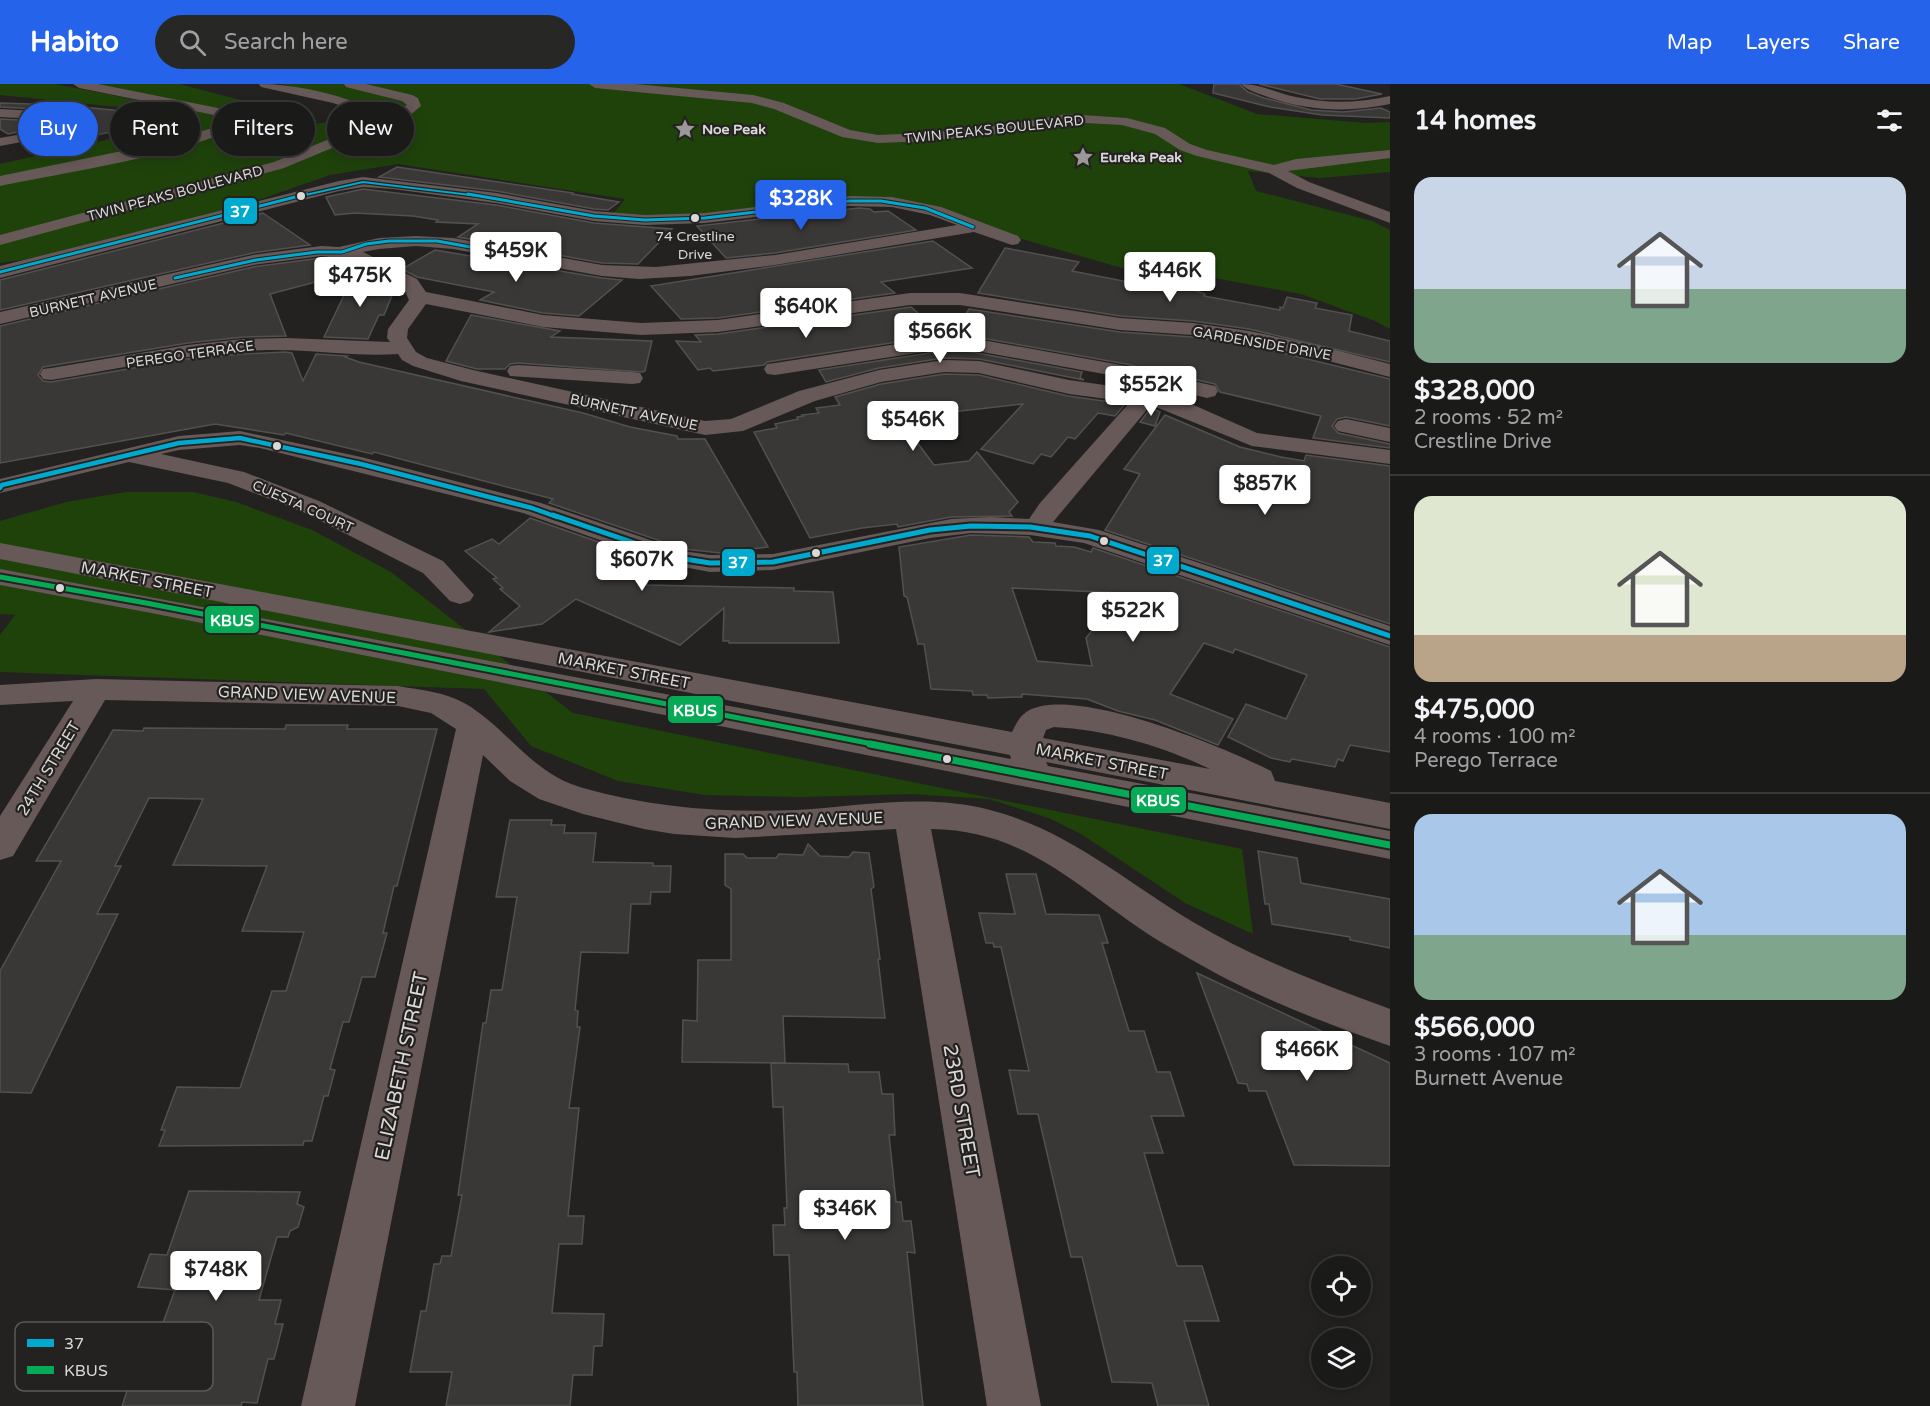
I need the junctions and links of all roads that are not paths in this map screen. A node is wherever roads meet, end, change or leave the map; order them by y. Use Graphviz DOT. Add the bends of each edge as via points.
graph roads {
  1 [pos="79,84"];
  2 [pos="265,84"];
  3 [pos="350,84"];
  4 [pos="596,84"];
  5 [pos="1247,84"];
  6 [pos="1390,100"];
  7 [pos="343,102"];
  8 [pos="0,112"];
  9 [pos="0,142"];
  10 [pos="1390,154"];
  11 [pos="1274,170"];
  12 [pos="1296,180"];
  13 [pos="0,181"];
  14 [pos="1336,182"];
  15 [pos="1390,218"];
  16 [pos="974,227"];
  17 [pos="0,240"];
  18 [pos="1012,240"];
  19 [pos="342,252"];
  20 [pos="0,272"];
  21 [pos="419,297"];
  22 [pos="0,318"];
  23 [pos="402,348"];
  24 [pos="775,369"];
  25 [pos="1390,371"];
  26 [pos="51,374"];
  27 [pos="469,376"];
  28 [pos="632,378"];
  29 [pos="1208,391"];
  30 [pos="1146,397"];
  31 [pos="1346,426"];
  32 [pos="1390,435"];
  33 [pos="128,455"];
  34 [pos="1390,457"];
  35 [pos="1,486"];
  36 [pos="1037,527"];
  37 [pos="0,551"];
  38 [pos="0,577"];
  39 [pos="460,595"];
  40 [pos="1390,636"];
  41 [pos="96,689"];
  42 [pos="0,695"];
  43 [pos="473,725"];
  44 [pos="1025,746"];
  45 [pos="1051,779"];
  46 [pos="910,815"];
  47 [pos="1390,816"];
  48 [pos="1390,845"];
  49 [pos="0,846"];
  50 [pos="1390,1028"];
  51 [pos="328,1406"];
  52 [pos="1014,1406"];
  1 -- 13 [label="street" via="223,113 234,121 221,130 180,143"];
  2 -- 7 [label="street"];
  3 -- 17 [label="street, TWIN PEAKS BOULEVARD" via="406,98 413,107 279,165"];
  4 -- 11 [label="street, TWIN PEAKS BOULEVARD" via="760,100 848,134 878,139 1014,128 1067,118 1113,120 1160,130 1202,153"];
  5 -- 6 [label="street" via="1283,98 1324,105"];
  8 -- 9 [label="street" via="50,117 65,125 54,132"];
  10 -- 11 [label="street, TWIN PEAKS BOULEVARD"];
  11 -- 12 [label="street"];
  12 -- 14 [label="street"];
  12 -- 15 [label="street"];
  16 -- 18 [label="street"];
  16 -- 19 [label="street" via="827,252 662,272 588,268 428,241 380,242"];
  16 -- 20 [label="street" via="925,208 881,201 645,220 363,182"];
  19 -- 21 [label="street, BURNETT AVENUE" via="410,283"];
  19 -- 22 [label="street, BURNETT AVENUE" via="256,260"];
  21 -- 23 [label="street" via="397,332"];
  21 -- 25 [label="street, GARDENSIDE DRIVE" via="543,321 622,328 718,326 904,300 968,300 1197,338 1276,342"];
  23 -- 26 [label="street, PEREGO TERRACE" via="229,346"];
  23 -- 27 [label="street, BURNETT AVENUE" via="420,362"];
  24 -- 29 [label="street" via="955,341"];
  27 -- 28 [label="street" via="522,371"];
  27 -- 30 [label="street, BURNETT AVENUE" via="705,428 735,426 807,396 879,376 944,366 979,367 1069,387"];
  30 -- 34 [label="street, BURNETT AVENUE" via="1172,404 1252,439"];
  30 -- 36 [label="street" via="1049,508"];
  31 -- 32 [label="street"];
  33 -- 35 [label="street"];
  33 -- 36 [label="street" via="201,440 260,441 532,508 701,564 778,562 941,529 995,523"];
  33 -- 39 [label="street, CUESTA COURT" via="235,477 282,494 433,567"];
  36 -- 40 [label="street" via="1090,536"];
  37 -- 44 [label="main road, MARKET STREET"];
  38 -- 45 [label="main road, MARKET STREET"];
  41 -- 42 [label="street, GRAND VIEW AVENUE"];
  41 -- 43 [label="street, GRAND VIEW AVENUE" via="398,696 453,711"];
  41 -- 49 [label="street, 24TH STREET"];
  43 -- 46 [label="street, GRAND VIEW AVENUE" via="505,759 535,782 572,798 624,812 678,822 728,824"];
  43 -- 51 [label="street, ELIZABETH STREET"];
  44 -- 45 [label="main road" via="1030,764"];
  44 -- 47 [label="main road, MARKET STREET"];
  45 -- 48 [label="main road, MARKET STREET"];
  46 -- 50 [label="street, GRAND VIEW AVENUE" via="952,815 1028,835 1179,933 1246,970"];
  46 -- 52 [label="street, 23RD STREET"];
}
